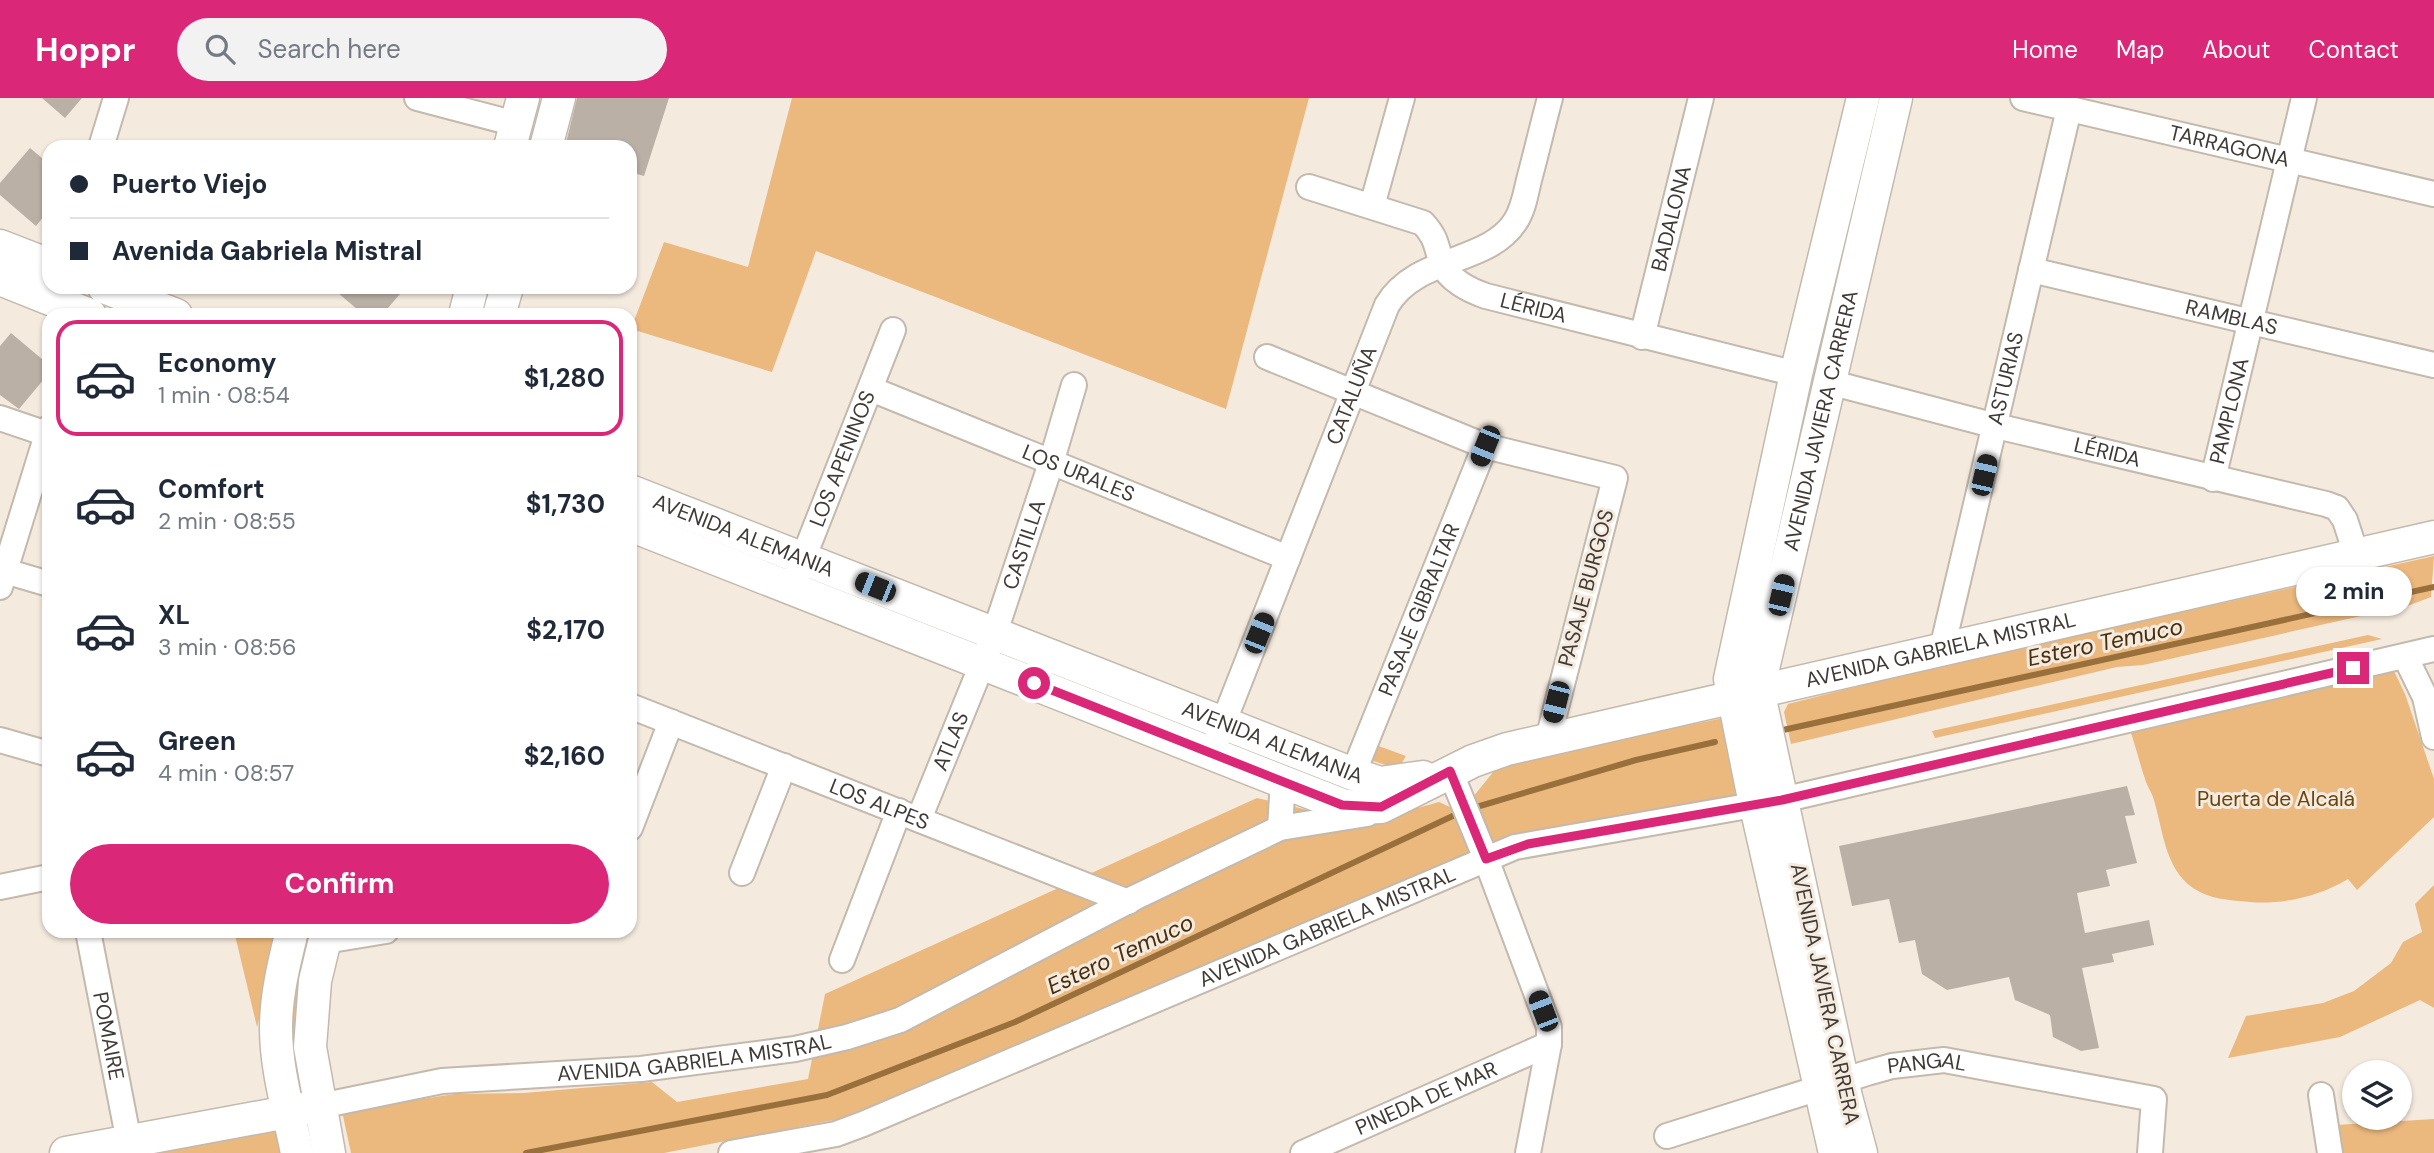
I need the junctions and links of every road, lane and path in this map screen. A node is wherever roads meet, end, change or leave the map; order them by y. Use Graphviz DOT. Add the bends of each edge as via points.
graph roads {
  1 [pos="116,98"];
  2 [pos="417,98"];
  3 [pos="559,98"];
  4 [pos="1402,98"];
  5 [pos="1550,98"];
  6 [pos="1701,98"];
  7 [pos="1863,98"];
  8 [pos="1896,98"];
  9 [pos="2023,98"];
  10 [pos="2304,98"];
  11 [pos="2069,109"];
  12 [pos="516,123"];
  13 [pos="103,140"];
  14 [pos="547,140"];
  15 [pos="2289,160"];
  16 [pos="1309,187"];
  17 [pos="2434,194"];
  18 [pos="1372,206"];
  19 [pos="0,246"];
  20 [pos="1442,264"];
  21 [pos="2031,270"];
  22 [pos="0,279"];
  23 [pos="42,280"];
  24 [pos="42,282"];
  25 [pos="60,294"];
  26 [pos="122,294"];
  27 [pos="78,308"];
  28 [pos="158,308"];
  29 [pos="2251,322"];
  30 [pos="893,330"];
  31 [pos="1643,337"];
  32 [pos="1267,356"];
  33 [pos="2434,365"];
  34 [pos="1796,373"];
  35 [pos="1829,382"];
  36 [pos="1074,385"];
  37 [pos="871,389"];
  38 [pos="1353,393"];
  39 [pos="1822,414"];
  40 [pos="0,418"];
  41 [pos="1996,426"];
  42 [pos="42,429"];
  43 [pos="1485,446"];
  44 [pos="42,450"];
  45 [pos="1051,463"];
  46 [pos="2213,479"];
  47 [pos="637,494"];
  48 [pos="637,528"];
  49 [pos="2434,537"];
  50 [pos="2356,554"];
  51 [pos="803,558"];
  52 [pos="1288,558"];
  53 [pos="2,579"];
  54 [pos="42,583"];
  55 [pos="791,587"];
  56 [pos="989,649"];
  57 [pos="1942,649"];
  58 [pos="2434,649"];
  59 [pos="2405,656"];
  60 [pos="2434,662"];
  61 [pos="1746,693"];
  62 [pos="2425,696"];
  63 [pos="637,709"];
  64 [pos="671,722"];
  65 [pos="1223,724"];
  66 [pos="2434,737"];
  67 [pos="1548,739"];
  68 [pos="0,740"];
  69 [pos="42,752"];
  70 [pos="1212,753"];
  71 [pos="784,766"];
  72 [pos="1353,774"];
  73 [pos="1454,780"];
  74 [pos="1283,781"];
  75 [pos="1769,802"];
  76 [pos="1381,807"];
  77 [pos="637,810"];
  78 [pos="909,815"];
  79 [pos="1280,828"];
  80 [pos="1483,852"];
  81 [pos="742,873"];
  82 [pos="42,878"];
  83 [pos="0,887"];
  84 [pos="1128,902"];
  85 [pos="89,938"];
  86 [pos="290,938"];
  87 [pos="326,938"];
  88 [pos="842,960"];
  89 [pos="1549,1044"];
  90 [pos="1831,1086"];
  91 [pos="2320,1095"];
  92 [pos="320,1106"];
  93 [pos="289,1112"];
  94 [pos="1667,1136"];
  95 [pos="130,1142"];
  96 [pos="1308,1152"];
  97 [pos="66,1153"];
  98 [pos="297,1153"];
  99 [pos="329,1153"];
  100 [pos="731,1153"];
  101 [pos="1528,1153"];
  102 [pos="1835,1153"];
  103 [pos="1861,1153"];
  104 [pos="2150,1153"];
  105 [pos="2330,1153"];
  1 -- 13 [label="street"];
  2 -- 12 [label="street"];
  3 -- 14 [label="main road"];
  4 -- 18 [label="street"];
  5 -- 20 [label="street, CATALUÑA" via="1516,221 1495,242"];
  6 -- 31 [label="street, BADALONA"];
  7 -- 34 [label="main road, AVENIDA JAVIERA CARRERA"];
  8 -- 35 [label="main road, AVENIDA JAVIERA CARRERA"];
  9 -- 11 [label="street, TARRAGONA"];
  10 -- 15 [label="street, PAMPLONA"];
  11 -- 15 [label="street, TARRAGONA"];
  11 -- 21 [label="street, ASTURIAS"];
  15 -- 17 [label="street, TARRAGONA"];
  15 -- 29 [label="street, PAMPLONA"];
  16 -- 18 [label="street, LÉRIDA"];
  18 -- 20 [label="street, LÉRIDA" via="1423,223 1438,247"];
  19 -- 23 [label="main road"];
  20 -- 31 [label="street, LÉRIDA" via="1465,287 1486,296"];
  20 -- 38 [label="street, CATALUÑA" via="1408,281 1393,295"];
  21 -- 29 [label="street, RAMBLAS"];
  21 -- 41 [label="street, ASTURIAS"];
  22 -- 24 [label="main road"];
  25 -- 27 [label="main road"];
  26 -- 28 [label="main road"];
  29 -- 33 [label="street, RAMBLAS"];
  29 -- 46 [label="street, PAMPLONA"];
  30 -- 37 [label="street, LOS APENINOS"];
  31 -- 34 [label="street, LÉRIDA"];
  32 -- 38 [label="street"];
  34 -- 39 [label="main road"];
  34 -- 61 [label="main road, AVENIDA JAVIERA CARRERA" via="1730,679"];
  35 -- 39 [label="main road, AVENIDA JAVIERA CARRERA"];
  35 -- 41 [label="street, LÉRIDA"];
  36 -- 45 [label="street, CASTILLA"];
  37 -- 45 [label="street, LOS URALES"];
  37 -- 51 [label="street, LOS APENINOS"];
  38 -- 43 [label="street"];
  38 -- 52 [label="street, CATALUÑA"];
  39 -- 61 [label="main road, AVENIDA JAVIERA CARRERA"];
  40 -- 42 [label="street"];
  41 -- 46 [label="street, LÉRIDA"];
  41 -- 57 [label="street, ASTURIAS"];
  43 -- 67 [label="street, PASAJE BURGOS" via="1615,478"];
  43 -- 72 [label="street, PASAJE GIBRALTAR"];
  44 -- 53 [label="street"];
  45 -- 52 [label="street, LOS URALES"];
  45 -- 56 [label="street, CASTILLA"];
  46 -- 50 [label="street, LÉRIDA" via="2337,508"];
  47 -- 51 [label="main road, AVENIDA ALEMANIA"];
  48 -- 55 [label="main road, AVENIDA ALEMANIA"];
  49 -- 50 [label="main road, AVENIDA GABRIELA MISTRAL"];
  50 -- 57 [label="main road, AVENIDA GABRIELA MISTRAL"];
  51 -- 55 [label="street, LOS APENINOS"];
  51 -- 56 [label="main road, AVENIDA ALEMANIA"];
  52 -- 65 [label="street, CATALUÑA"];
  53 -- 54 [label="street"];
  55 -- 56 [label="main road, AVENIDA ALEMANIA"];
  56 -- 65 [label="main road, AVENIDA ALEMANIA"];
  56 -- 70 [label="main road, AVENIDA ALEMANIA"];
  56 -- 78 [label="street, ATLAS"];
  57 -- 61 [label="main road, AVENIDA GABRIELA MISTRAL"];
  58 -- 59 [label="street, AVENIDA GABRIELA MISTRAL"];
  59 -- 62 [label="street"];
  59 -- 75 [label="street, AVENIDA GABRIELA MISTRAL"];
  60 -- 62 [label="street"];
  61 -- 67 [label="main road, AVENIDA GABRIELA MISTRAL"];
  61 -- 75 [label="main road, AVENIDA JAVIERA CARRERA"];
  62 -- 66 [label="street"];
  63 -- 64 [label="street, LOS ALPES"];
  64 -- 71 [label="street, LOS ALPES"];
  64 -- 77 [label="street"];
  65 -- 70 [label="street, CATALUÑA"];
  65 -- 72 [label="main road, AVENIDA ALEMANIA"];
  67 -- 73 [label="main road, AVENIDA GABRIELA MISTRAL" via="1507,748"];
  68 -- 69 [label="street"];
  70 -- 74 [label="main road, AVENIDA ALEMANIA"];
  71 -- 78 [label="street, LOS ALPES"];
  71 -- 81 [label="street"];
  72 -- 73 [label="main road, AVENIDA ALEMANIA" via="1380,783"];
  73 -- 76 [label="main road, AVENIDA ALEMANIA"];
  73 -- 80 [label="street"];
  74 -- 76 [label="main road, AVENIDA ALEMANIA" via="1342,805"];
  74 -- 79 [label="street"];
  75 -- 80 [label="street, AVENIDA GABRIELA MISTRAL"];
  75 -- 90 [label="main road, AVENIDA JAVIERA CARRERA"];
  76 -- 79 [label="street, AVENIDA GABRIELA MISTRAL" via="1365,815"];
  78 -- 84 [label="street, LOS ALPES"];
  78 -- 88 [label="street, ATLAS"];
  79 -- 84 [label="street, AVENIDA GABRIELA MISTRAL"];
  80 -- 89 [label="street" via="1549,1027"];
  80 -- 100 [label="street, AVENIDA GABRIELA MISTRAL" via="863,1124 836,1134"];
  82 -- 83 [label="street"];
  84 -- 92 [label="street, AVENIDA GABRIELA MISTRAL" via="900,1020 847,1037 795,1049 641,1069 442,1081"];
  85 -- 95 [label="street, POMAIRE"];
  86 -- 93 [label="main road" via="276,1028"];
  87 -- 92 [label="main road" via="310,1025"];
  89 -- 96 [label="street, PINEDA DE MAR"];
  89 -- 101 [label="street"];
  90 -- 94 [label="street, PANGAL"];
  90 -- 102 [label="main road, AVENIDA JAVIERA CARRERA"];
  90 -- 103 [label="main road, AVENIDA JAVIERA CARRERA"];
  90 -- 104 [label="street, PANGAL" via="1892,1066 1944,1060 2154,1099"];
  91 -- 105 [label="street"];
  92 -- 93 [label="main road, AVENIDA GABRIELA MISTRAL"];
  92 -- 99 [label="main road"];
  93 -- 95 [label="main road, AVENIDA GABRIELA MISTRAL"];
  93 -- 98 [label="main road"];
  95 -- 97 [label="main road, AVENIDA GABRIELA MISTRAL"];
}
